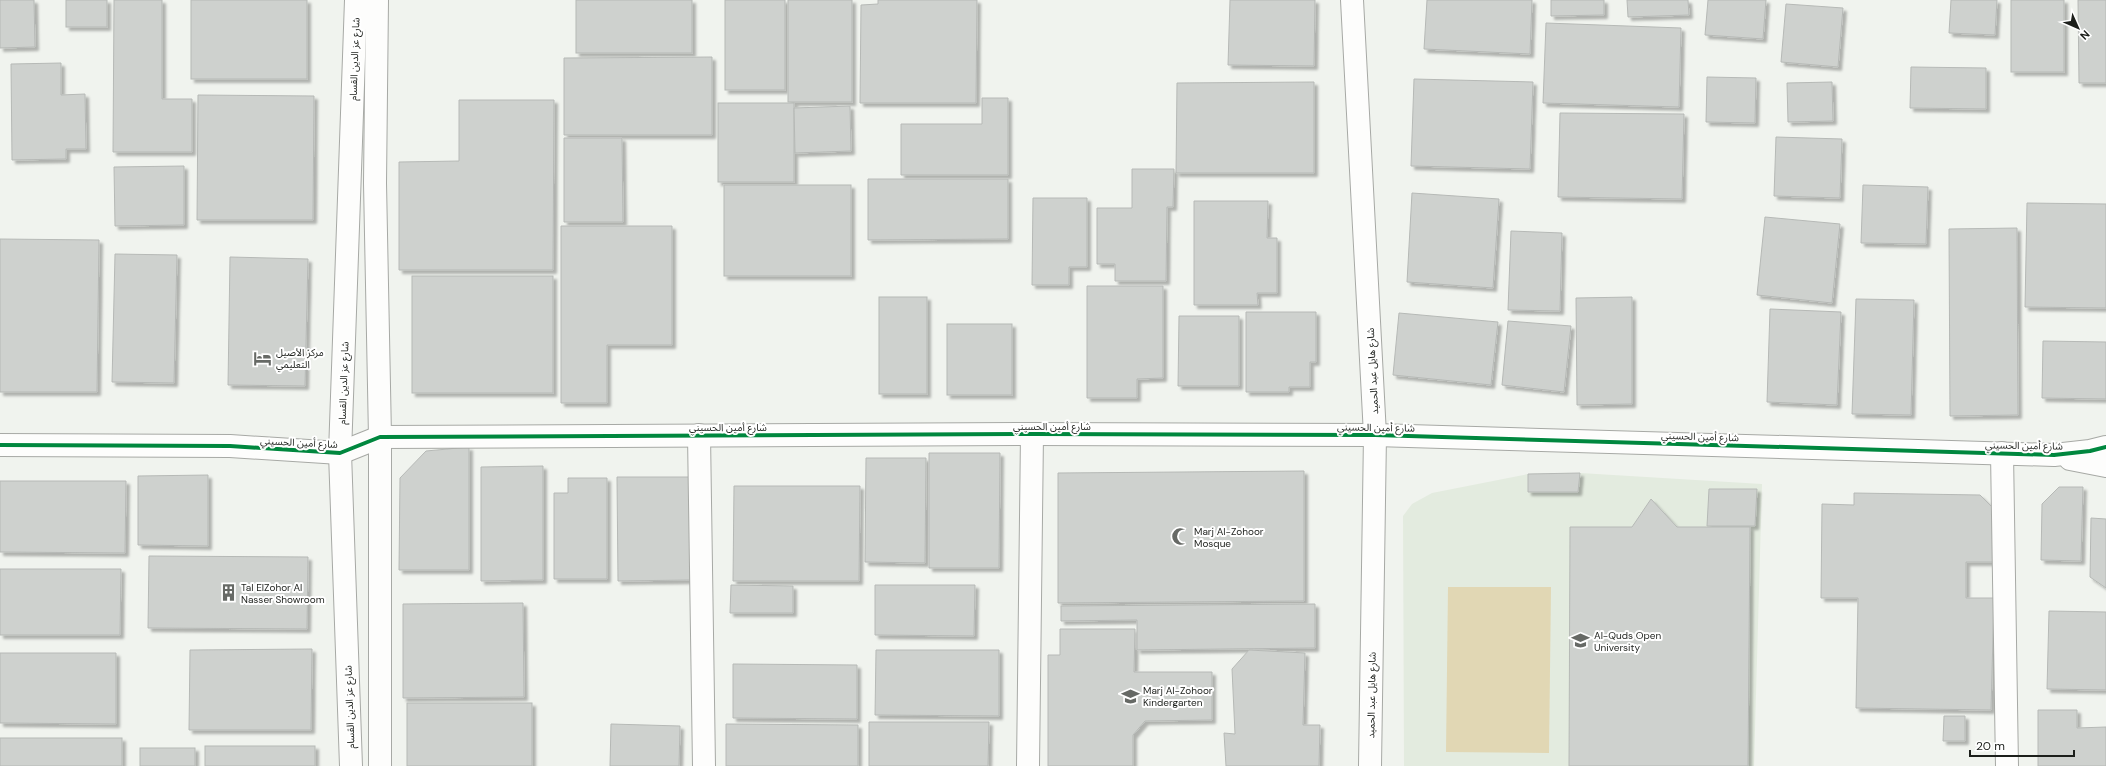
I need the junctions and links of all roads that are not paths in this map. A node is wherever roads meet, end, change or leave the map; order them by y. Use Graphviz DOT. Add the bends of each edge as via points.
graph roads {
  1 [pos="356,0"];
  2 [pos="377,0"];
  3 [pos="1352,0"];
  4 [pos="1032,434"];
  5 [pos="699,435"];
  6 [pos="1375,435"];
  7 [pos="380,437"];
  8 [pos="0,445"];
  9 [pos="2106,447"];
  10 [pos="340,453"];
  11 [pos="2002,453"];
  12 [pos="2054,455"];
  13 [pos="2106,466"];
  14 [pos="351,766"];
  15 [pos="380,766"];
  16 [pos="704,766"];
  17 [pos="1028,766"];
  18 [pos="1370,766"];
  19 [pos="2008,766"];
  1 -- 10 [label="street, شارع عز الدين القسام"];
  2 -- 7 [label="street" via="375,183"];
  3 -- 6 [label="street, شارع هايل عبد الحميد"];
  4 -- 5 [label="street, شارع أمين الحسيني"];
  4 -- 6 [label="street, شارع أمين الحسيني"];
  4 -- 17 [label="street"];
  5 -- 7 [label="street, شارع أمين الحسيني"];
  5 -- 16 [label="street"];
  6 -- 11 [label="street, شارع أمين الحسيني"];
  6 -- 18 [label="street, شارع هايل عبد الحميد"];
  7 -- 10 [label="street, شارع أمين الحسيني"];
  7 -- 15 [label="street"];
  8 -- 10 [label="street, شارع أمين الحسيني" via="230,446"];
  9 -- 12 [label="street, شارع أمين الحسيني" via="2090,452"];
  10 -- 14 [label="street, شارع عز الدين القسام"];
  11 -- 12 [label="street, شارع أمين الحسيني"];
  11 -- 19 [label="street"];
  12 -- 13 [label="street, شارع أمين الحسيني"];
}
